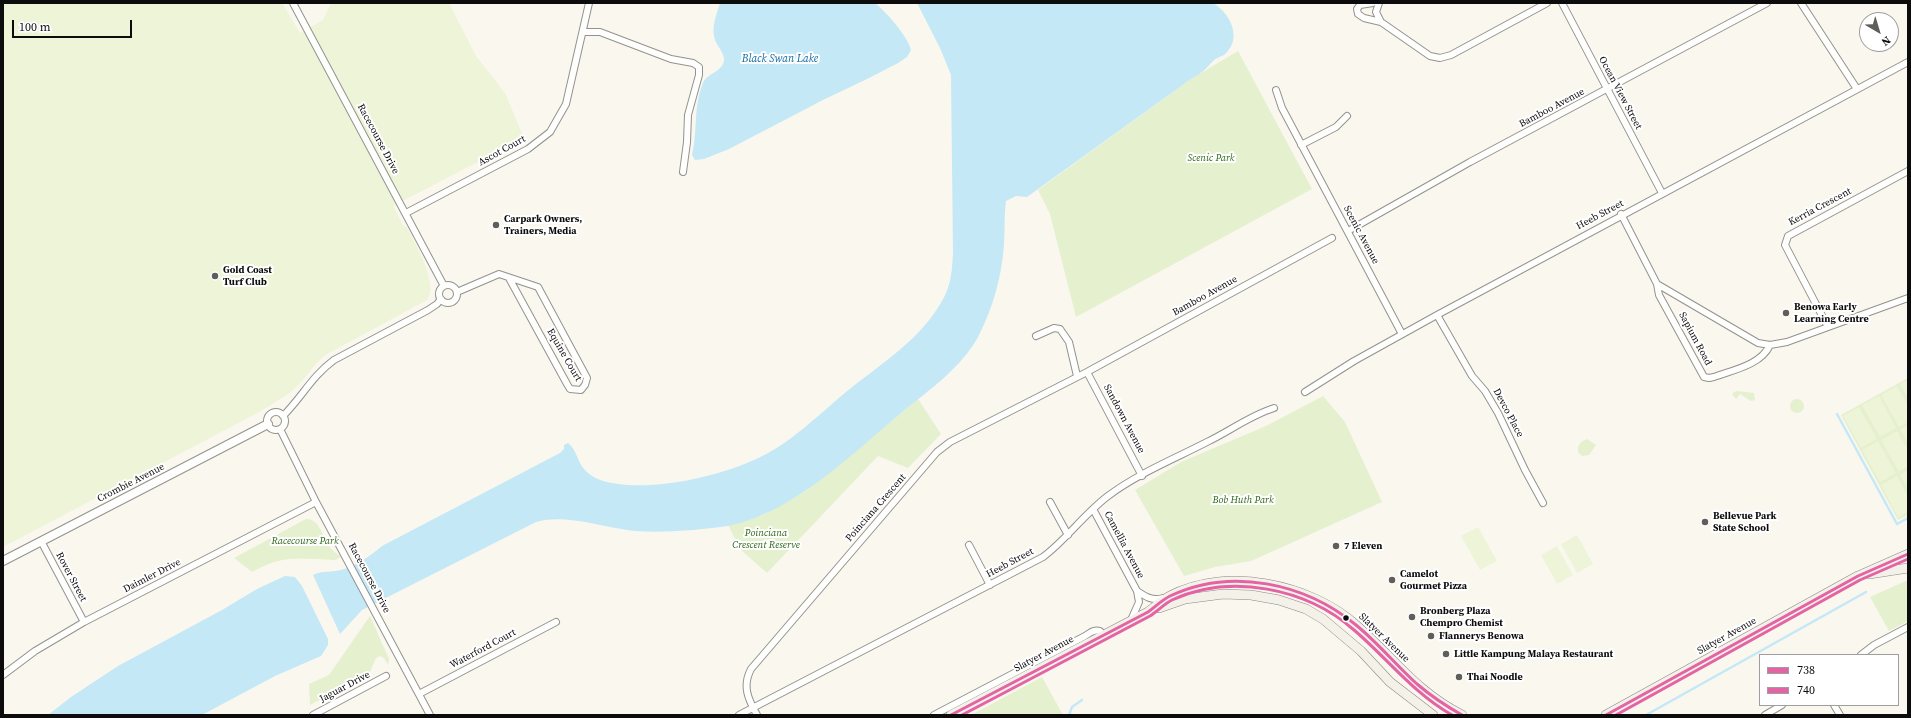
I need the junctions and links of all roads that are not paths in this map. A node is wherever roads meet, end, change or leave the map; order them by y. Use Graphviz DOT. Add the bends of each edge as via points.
graph roads {
  1 [pos="293,3"];
  2 [pos="589,3"];
  3 [pos="1373,3"];
  4 [pos="1379,3"];
  5 [pos="1547,3"];
  6 [pos="1562,3"];
  7 [pos="1767,3"];
  8 [pos="1801,3"];
  9 [pos="1381,22"];
  10 [pos="582,32"];
  11 [pos="1908,62"];
  12 [pos="1857,89"];
  13 [pos="1276,90"];
  14 [pos="1607,90"];
  15 [pos="1347,116"];
  16 [pos="1302,145"];
  17 [pos="1908,171"];
  18 [pos="683,172"];
  19 [pos="1662,193"];
  20 [pos="406,214"];
  21 [pos="1621,214"];
  22 [pos="1348,231"];
  23 [pos="1332,238"];
  24 [pos="509,278"];
  25 [pos="1657,284"];
  26 [pos="444,286"];
  27 [pos="457,292"];
  28 [pos="1908,298"];
  29 [pos="441,299"];
  30 [pos="1437,314"];
  31 [pos="1828,327"];
  32 [pos="1402,334"];
  33 [pos="1036,336"];
  34 [pos="1770,345"];
  35 [pos="1087,372"];
  36 [pos="1077,376"];
  37 [pos="1305,392"];
  38 [pos="1274,408"];
  39 [pos="283,416"];
  40 [pos="268,424"];
  41 [pos="280,429"];
  42 [pos="1142,476"];
  43 [pos="316,502"];
  44 [pos="1050,502"];
  45 [pos="1543,503"];
  46 [pos="1093,509"];
  47 [pos="1068,535"];
  48 [pos="40,541"];
  49 [pos="969,545"];
  50 [pos="1908,554"];
  51 [pos="3,561"];
  52 [pos="1908,568"];
  53 [pos="1858,576"];
  54 [pos="990,585"];
  55 [pos="1137,591"];
  56 [pos="1170,596"];
  57 [pos="1148,612"];
  58 [pos="1131,621"];
  59 [pos="84,622"];
  60 [pos="556,622"];
  61 [pos="1908,627"];
  62 [pos="1103,635"];
  63 [pos="1862,654"];
  64 [pos="3,675"];
  65 [pos="386,676"];
  66 [pos="419,694"];
  67 [pos="1780,706"];
  68 [pos="1835,706"];
  69 [pos="753,708"];
  70 [pos="312,715"];
  71 [pos="430,715"];
  72 [pos="740,715"];
  73 [pos="757,715"];
  74 [pos="934,715"];
  75 [pos="951,715"];
  76 [pos="1433,715"];
  77 [pos="1462,715"];
  78 [pos="1606,715"];
  79 [pos="1764,715"];
  80 [pos="1840,715"];
  1 -- 20 [label="street, Racecourse Drive"];
  2 -- 10 [label="street, Ascot Court"];
  3 -- 9 [label="street" via="1360,5 1357,9 1358,14"];
  4 -- 9 [label="street" via="1376,12"];
  5 -- 9 [label="street" via="1451,55 1440,58 1430,56"];
  6 -- 14 [label="street, Ocean View Street"];
  7 -- 14 [label="street, Bamboo Avenue"];
  8 -- 12 [label="street"];
  10 -- 18 [label="street" via="600,32 699,67 688,115"];
  10 -- 20 [label="street, Ascot Court" via="566,104 550,132 528,149"];
  11 -- 12 [label="street, Heeb Street"];
  12 -- 19 [label="street, Heeb Street"];
  13 -- 16 [label="street, Scenic Avenue" via="1282,108"];
  14 -- 19 [label="street, Ocean View Street"];
  14 -- 22 [label="street, Bamboo Avenue" via="1470,162"];
  15 -- 16 [label="street" via="1336,127"];
  16 -- 22 [label="street, Scenic Avenue"];
  17 -- 31 [label="street, Kerria Crescent" via="1788,236 1785,245"];
  19 -- 21 [label="street, Heeb Street"];
  20 -- 26 [label="street, Racecourse Drive"];
  21 -- 25 [label="street, Sapium Road"];
  21 -- 30 [label="street, Heeb Street"];
  22 -- 32 [label="street, Scenic Avenue"];
  23 -- 35 [label="street, Bamboo Avenue"];
  24 -- 24 [label="street, Equine Court" via="538,287 587,378 581,390 570,389 566,384"];
  24 -- 27 [label="street, Equine Court" via="499,274"];
  25 -- 34 [label="street, Sapium Road" via="1758,343"];
  25 -- 34 [label="street, Sapium Road" via="1659,295 1704,377 1714,377 1754,362"];
  26 -- 27 [label="street" via="452,285"];
  26 -- 29 [label="street" via="440,291"];
  27 -- 29 [label="street" via="456,298 451,302"];
  28 -- 31 [label="street, Sapium Road"];
  29 -- 39 [label="street" via="428,310 320,370"];
  30 -- 32 [label="street, Heeb Street"];
  30 -- 45 [label="street, Devco Place" via="1472,376 1485,391 1498,413"];
  31 -- 34 [label="street, Sapium Road" via="1787,342"];
  32 -- 37 [label="street, Heeb Street"];
  33 -- 36 [label="street" via="1054,328 1060,329 1069,342"];
  35 -- 36 [label="street, Poinciana Crescent"];
  35 -- 42 [label="street, Sandown Avenue"];
  36 -- 69 [label="street, Poinciana Crescent" via="964,433 937,452 751,669 746,677 746,688"];
  38 -- 42 [label="street, Heeb Street" via="1259,413"];
  39 -- 40 [label="street" via="278,412 270,414"];
  39 -- 41 [label="street" via="285,422"];
  40 -- 41 [label="street" via="274,430"];
  40 -- 48 [label="street, Crombie Avenue"];
  41 -- 43 [label="street, Racecourse Drive"];
  42 -- 46 [label="street, Heeb Street" via="1119,488"];
  43 -- 59 [label="street, Daimler Drive"];
  43 -- 66 [label="street, Racecourse Drive"];
  44 -- 47 [label="street"];
  46 -- 47 [label="street, Heeb Street"];
  46 -- 55 [label="street, Camellia Avenue"];
  47 -- 54 [label="street, Heeb Street" via="1043,557"];
  48 -- 51 [label="street, Crombie Avenue"];
  48 -- 59 [label="street, Rover Street"];
  49 -- 54 [label="street"];
  50 -- 53 [label="main road, Slatyer Avenue"];
  52 -- 53 [label="main road, Slatyer Avenue"];
  53 -- 78 [label="main road, Slatyer Avenue"];
  54 -- 69 [label="street, Heeb Street"];
  55 -- 56 [label="street, Camellia Avenue" via="1147,598"];
  55 -- 58 [label="street, Camellia Avenue" via="1139,602"];
  56 -- 57 [label="main road, Slatyer Avenue"];
  56 -- 77 [label="main road, Slatyer Avenue" via="1206,585 1232,581 1281,586 1309,596 1355,624 1417,685 1437,701"];
  57 -- 58 [label="main road, Slatyer Avenue"];
  57 -- 76 [label="main road, Slatyer Avenue" via="1185,599 1223,594 1259,596 1306,609 1323,619 1361,651 1390,682"];
  58 -- 62 [label="main road, Slatyer Avenue"];
  59 -- 64 [label="street, Daimler Drive" via="35,651"];
  60 -- 66 [label="street, Waterford Court"];
  61 -- 63 [label="street"];
  62 -- 74 [label="street" via="1100,631 1092,631"];
  62 -- 75 [label="main road, Slatyer Avenue"];
  65 -- 70 [label="street, Jaguar Drive"];
  66 -- 71 [label="street, Racecourse Drive"];
  67 -- 79 [label="street"];
  68 -- 80 [label="street"];
  69 -- 72 [label="street, Heeb Street"];
  69 -- 73 [label="street, Poinciana Crescent"];
}
